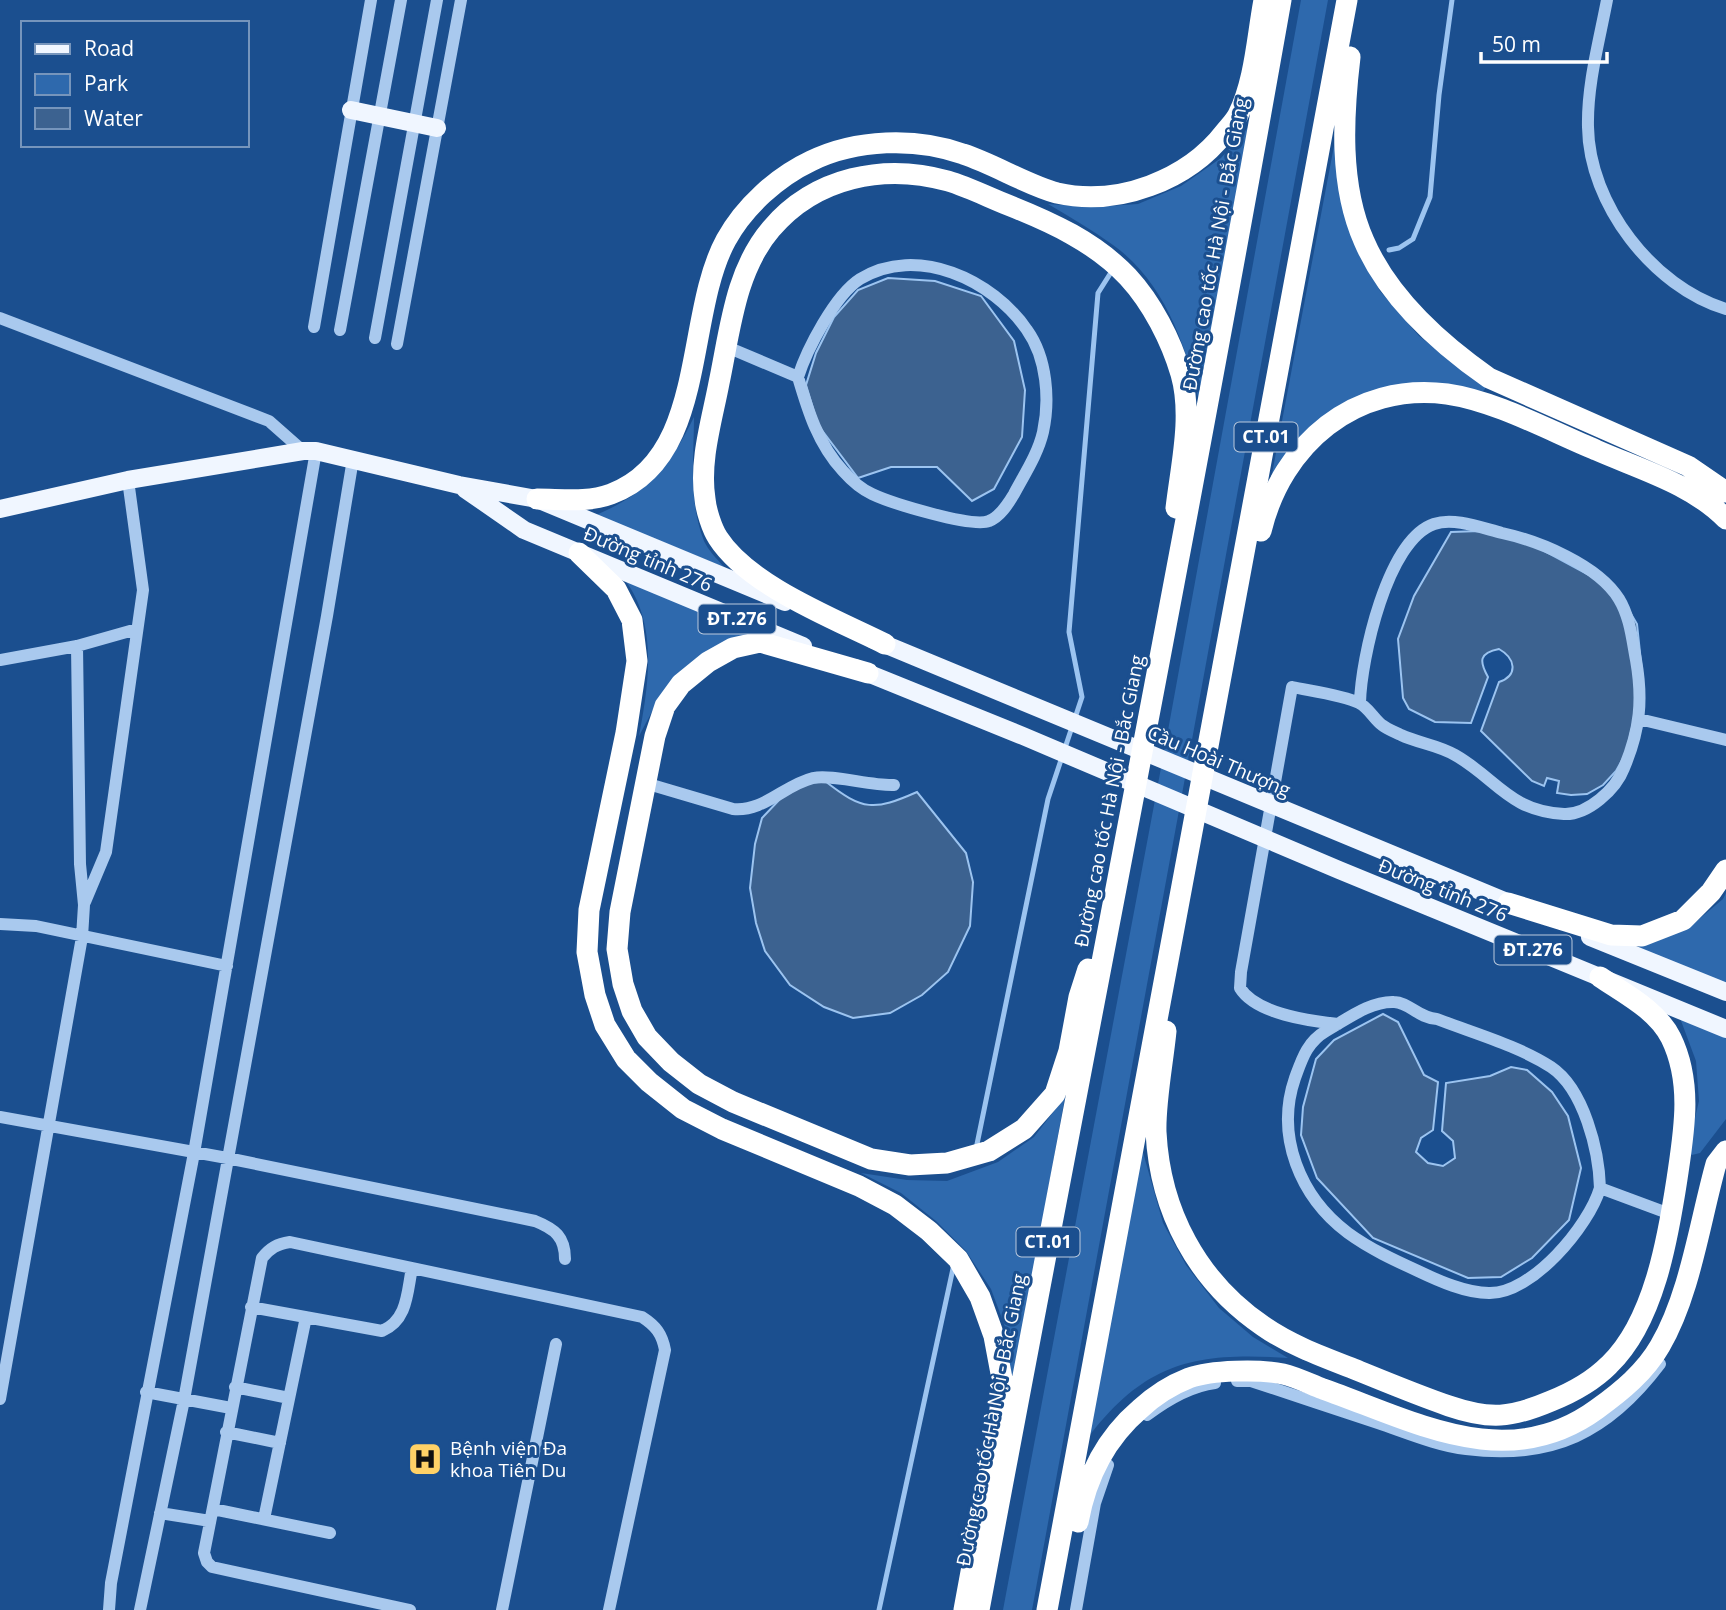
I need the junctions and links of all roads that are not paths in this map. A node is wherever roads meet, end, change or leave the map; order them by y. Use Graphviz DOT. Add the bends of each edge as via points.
graph roads {
  1 [pos="371,0"];
  2 [pos="401,0"];
  3 [pos="438,0"];
  4 [pos="461,0"];
  5 [pos="1264,0"];
  6 [pos="1282,0"];
  7 [pos="1348,0"];
  8 [pos="1357,0"];
  9 [pos="1607,0"];
  10 [pos="351,110"];
  11 [pos="379,116"];
  12 [pos="414,123"];
  13 [pos="437,128"];
  14 [pos="1726,309"];
  15 [pos="0,318"];
  16 [pos="314,327"];
  17 [pos="340,330"];
  18 [pos="375,338"];
  19 [pos="397,344"];
  20 [pos="727,347"];
  21 [pos="798,377"];
  22 [pos="310,451"];
  23 [pos="352,459"];
  24 [pos="128,480"];
  25 [pos="459,485"];
  26 [pos="1726,492"];
  27 [pos="537,499"];
  28 [pos="0,509"];
  29 [pos="1726,519"];
  30 [pos="579,553"];
  31 [pos="136,629"];
  32 [pos="1163,639"];
  33 [pos="885,644"];
  34 [pos="77,646"];
  35 [pos="0,660"];
  36 [pos="868,673"];
  37 [pos="1218,695"];
  38 [pos="1360,703"];
  39 [pos="1032,705"];
  40 [pos="1639,719"];
  41 [pos="1726,740"];
  42 [pos="645,783"];
  43 [pos="894,785"];
  44 [pos="1352,839"];
  45 [pos="1726,870"];
  46 [pos="1120,874"];
  47 [pos="1183,874"];
  48 [pos="1508,903"];
  49 [pos="84,905"];
  50 [pos="0,924"];
  51 [pos="82,937"];
  52 [pos="227,966"];
  53 [pos="1600,977"];
  54 [pos="1726,992"];
  55 [pos="1338,1024"];
  56 [pos="1726,1029"];
  57 [pos="0,1117"];
  58 [pos="48,1126"];
  59 [pos="1726,1151"];
  60 [pos="194,1153"];
  61 [pos="227,1158"];
  62 [pos="1726,1169"];
  63 [pos="1600,1188"];
  64 [pos="1670,1214"];
  65 [pos="565,1259"];
  66 [pos="412,1268"];
  67 [pos="251,1307"];
  68 [pos="306,1317"];
  69 [pos="556,1344"];
  70 [pos="235,1387"];
  71 [pos="146,1392"];
  72 [pos="289,1398"];
  73 [pos="0,1399"];
  74 [pos="184,1400"];
  75 [pos="231,1408"];
  76 [pos="226,1432"];
  77 [pos="280,1443"];
  78 [pos="160,1513"];
  79 [pos="211,1515"];
  80 [pos="264,1520"];
  81 [pos="330,1533"];
  82 [pos="141,1604"];
  83 [pos="109,1610"];
  84 [pos="410,1610"];
  85 [pos="502,1610"];
  86 [pos="609,1610"];
  87 [pos="964,1610"];
  88 [pos="979,1610"];
  89 [pos="1048,1610"];
  90 [pos="1076,1610"];
  1 -- 10 [label="street"];
  2 -- 11 [label="street"];
  3 -- 12 [label="street"];
  4 -- 13 [label="street"];
  5 -- 27 [label="highway" via="1250,79 1238,116 1211,150 1174,175 1135,191 1093,196 1057,192 961,153 888,142 812,160 778,180 726,240 710,281 680,420 663,453 640,477 612,494 585,500"];
  6 -- 32 [label="highway, Đường cao tốc Hà Nội - Bắc Giang / CT.01"];
  7 -- 37 [label="highway, CT.01"];
  8 -- 26 [label="highway" via="1345,108 1348,175 1363,240 1387,282 1427,327 1489,378 1688,466"];
  9 -- 14 [label="street" via="1589,94 1590,151 1600,182 1625,232 1665,277"];
  10 -- 11 [label="main road"];
  10 -- 16 [label="street"];
  11 -- 12 [label="main road"];
  11 -- 17 [label="street"];
  12 -- 13 [label="main road"];
  12 -- 18 [label="street"];
  13 -- 19 [label="street"];
  15 -- 22 [label="street" via="269,421"];
  20 -- 21 [label="street"];
  20 -- 32 [label="highway" via="739,290 751,258 771,229 825,187 855,176 886,172 948,181 1077,236 1128,277 1149,305 1181,375 1187,408"];
  20 -- 33 [label="highway" via="704,466 705,500 717,537 747,570 781,592"];
  21 -- 21 [label="street" via="817,435 856,484 896,503 961,522 985,523 1001,512 1043,433 1046,378 1028,330 984,288 933,267 897,267 859,280 834,307"];
  22 -- 23 [label="main road, Đường tỉnh 276 / ĐT.276"];
  22 -- 24 [label="main road, Đường tỉnh 276 / ĐT.276"];
  22 -- 52 [label="street"];
  23 -- 25 [label="main road, Đường tỉnh 276 / ĐT.276"];
  23 -- 61 [label="street"];
  24 -- 28 [label="main road, Đường tỉnh 276 / ĐT.276"];
  24 -- 31 [label="street" via="143,590"];
  25 -- 27 [label="main road, Đường tỉnh 276 / ĐT.276"];
  25 -- 30 [label="main road, Đường tỉnh 276 / ĐT.276" via="524,530"];
  27 -- 33 [label="main road, Đường tỉnh 276 / ĐT.276"];
  29 -- 37 [label="highway" via="1691,492 1471,399 1415,392 1359,406 1311,438 1278,482 1267,508"];
  30 -- 36 [label="main road, Đường tỉnh 276 / ĐT.276"];
  30 -- 87 [label="highway" via="616,589 632,620 637,661 589,910 587,952 605,1025 626,1059 682,1108 895,1205 958,1259 980,1297 1003,1384"];
  31 -- 34 [label="street"];
  31 -- 49 [label="street" via="106,852"];
  32 -- 46 [label="highway, Đường cao tốc Hà Nội - Bắc Giang / CT.01"];
  33 -- 39 [label="main road, Đường tỉnh 276 / ĐT.276"];
  34 -- 35 [label="street"];
  34 -- 49 [label="street"];
  36 -- 42 [label="highway" via="760,642 733,648 681,684 665,706"];
  36 -- 53 [label="main road, Đường tỉnh 276 / ĐT.276"];
  37 -- 47 [label="highway, CT.01"];
  38 -- 40 [label="street" via="1382,725 1453,754 1506,796 1536,810 1567,814 1605,795 1621,776"];
  38 -- 40 [label="street" via="1365,653 1401,553 1419,533 1434,524 1449,523 1527,539 1600,578 1625,611 1639,679"];
  38 -- 55 [label="street" via="1292,687 1239,982 1250,1000 1272,1010"];
  39 -- 44 [label="main road, Cầu Hoài Thượng / ĐT.276"];
  40 -- 41 [label="street"];
  42 -- 43 [label="street" via="746,810 815,777"];
  42 -- 46 [label="highway" via="617,949 632,1011 647,1037 699,1084 871,1159 910,1165 947,1163 989,1150 1024,1129 1055,1094 1079,997"];
  44 -- 48 [label="main road, Đường tỉnh 276 / ĐT.276"];
  45 -- 48 [label="highway" via="1712,892 1683,920 1642,936 1611,935"];
  46 -- 88 [label="highway, Đường cao tốc Hà Nội - Bắc Giang / CT.01"];
  47 -- 64 [label="highway" via="1156,1131 1163,1179 1172,1216 1193,1256 1226,1295 1262,1325 1291,1343 1427,1399 1466,1412 1503,1417 1571,1393 1609,1365 1634,1332 1654,1288"];
  47 -- 89 [label="highway, CT.01"];
  48 -- 54 [label="main road, Đường tỉnh 276 / ĐT.276"];
  49 -- 51 [label="street"];
  50 -- 51 [label="street" via="36,926"];
  51 -- 52 [label="street"];
  51 -- 58 [label="street"];
  52 -- 60 [label="street"];
  53 -- 56 [label="main road, Đường tỉnh 276 / ĐT.276"];
  53 -- 64 [label="highway" via="1648,1009 1670,1036 1682,1065 1686,1101"];
  55 -- 63 [label="street" via="1384,1002 1397,1002 1553,1068 1585,1116"];
  55 -- 63 [label="street" via="1307,1047 1289,1098 1287,1124 1297,1172 1326,1211 1368,1247 1436,1279 1491,1294 1512,1288 1554,1258 1589,1214"];
  57 -- 58 [label="street"];
  58 -- 60 [label="street"];
  58 -- 73 [label="street"];
  59 -- 89 [label="highway" via="1716,1164 1682,1297 1660,1346 1629,1386 1588,1416 1546,1435 1493,1442 1450,1435 1282,1374 1239,1370 1190,1377 1155,1395 1121,1424 1098,1460"];
  60 -- 61 [label="street"];
  60 -- 71 [label="street"];
  61 -- 65 [label="street" via="535,1222 559,1234"];
  61 -- 74 [label="street"];
  62 -- 90 [label="street" via="1679,1328 1664,1359 1615,1414 1574,1438 1535,1450 1464,1449 1251,1381 1203,1385 1170,1400 1132,1428 1104,1472"];
  63 -- 64 [label="street"];
  66 -- 67 [label="street" via="290,1241 280,1243 262,1258"];
  66 -- 68 [label="street" via="403,1311 390,1328 382,1331"];
  66 -- 86 [label="street" via="642,1317 662,1336 666,1350"];
  67 -- 68 [label="street"];
  67 -- 70 [label="street"];
  68 -- 72 [label="street"];
  69 -- 85 [label="street"];
  70 -- 72 [label="street"];
  70 -- 75 [label="street"];
  71 -- 74 [label="street"];
  71 -- 83 [label="street"];
  72 -- 77 [label="street"];
  74 -- 75 [label="street"];
  74 -- 78 [label="street"];
  75 -- 76 [label="street"];
  76 -- 77 [label="street"];
  76 -- 79 [label="street"];
  77 -- 80 [label="street"];
  78 -- 79 [label="street"];
  78 -- 82 [label="street"];
  79 -- 80 [label="street"];
  79 -- 84 [label="street" via="204,1553 212,1567"];
  80 -- 81 [label="street"];
}
